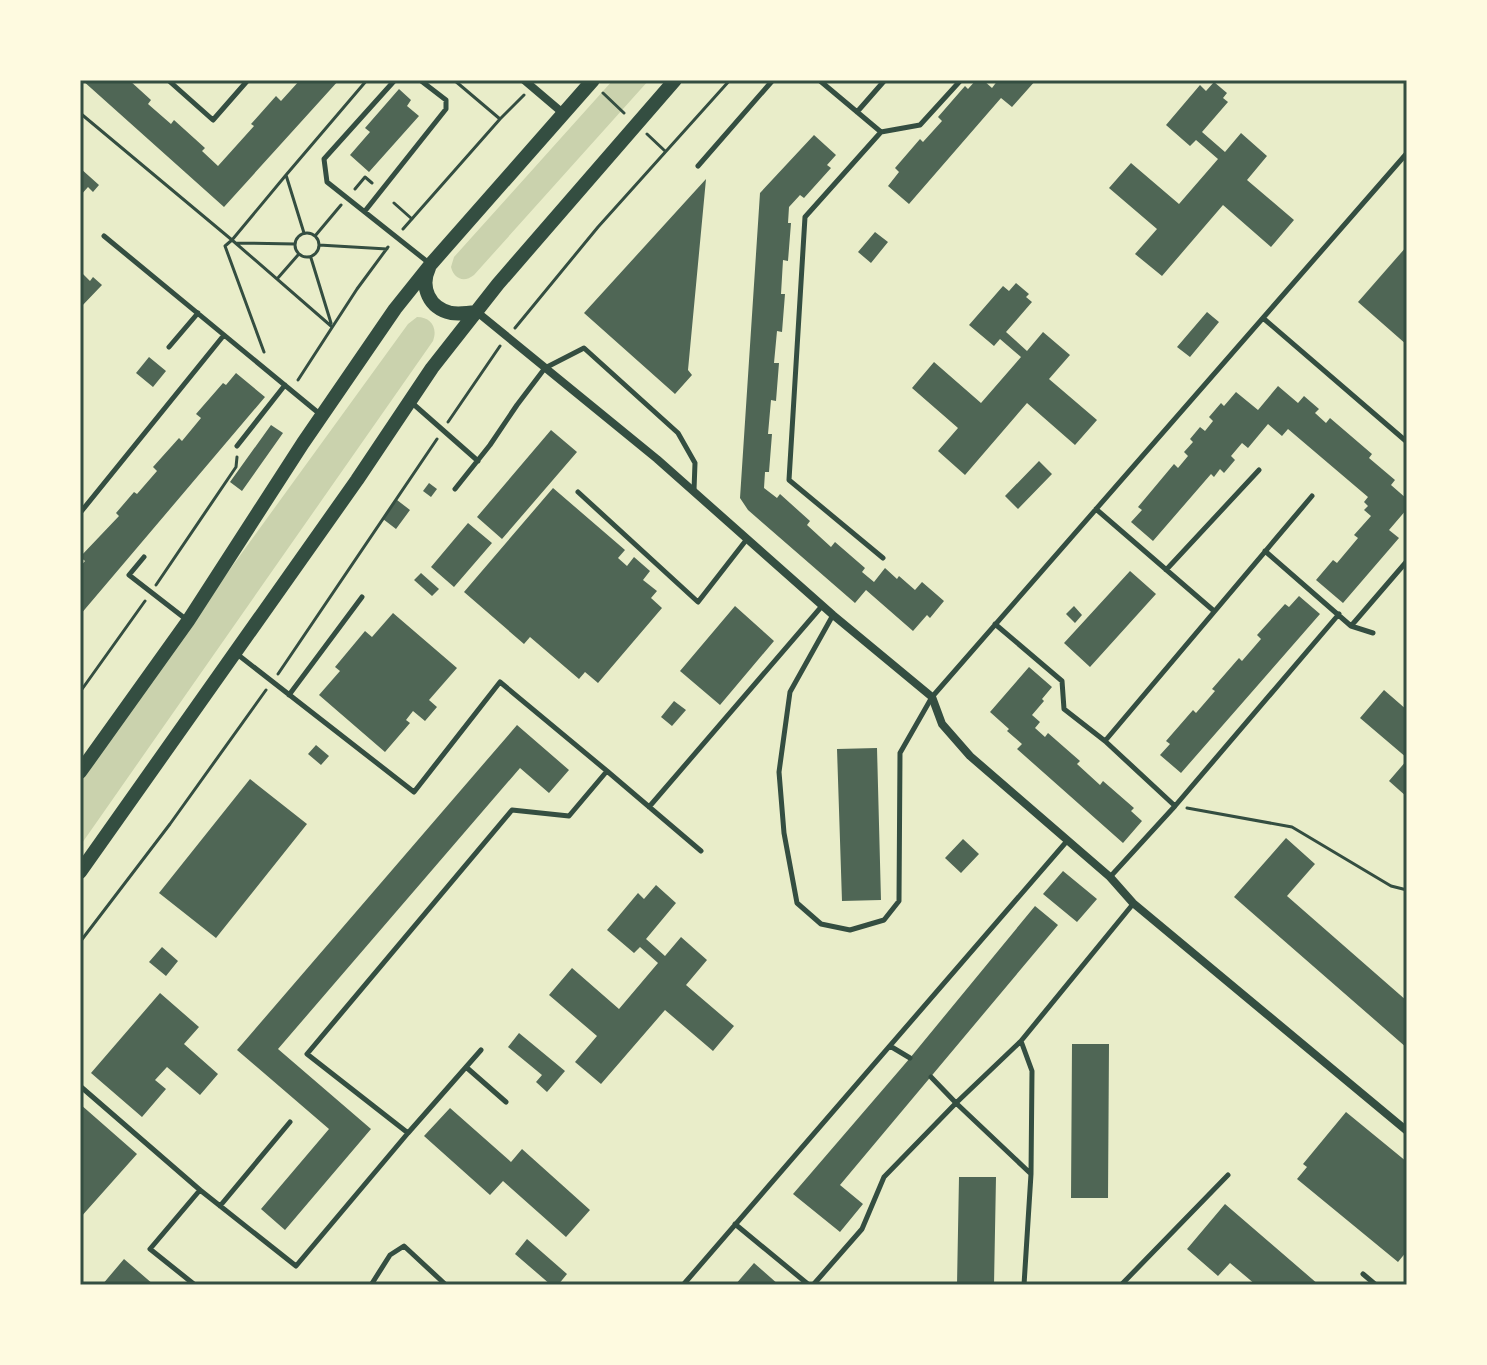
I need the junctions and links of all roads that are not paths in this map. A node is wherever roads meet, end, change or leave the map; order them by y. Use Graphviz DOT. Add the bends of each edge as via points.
graph roads {
  1 [pos="168,80"];
  2 [pos="248,80"];
  3 [pos="395,80"];
  4 [pos="420,80"];
  5 [pos="593,80"];
  6 [pos="675,80"];
  7 [pos="773,80"];
  8 [pos="819,80"];
  9 [pos="885,80"];
  10 [pos="961,80"];
  11 [pos="528,83"];
  12 [pos="857,112"];
  13 [pos="564,114"];
  14 [pos="881,132"];
  15 [pos="1407,153"];
  16 [pos="698,166"];
  17 [pos="365,211"];
  18 [pos="104,236"];
  19 [pos="431,264"];
  20 [pos="477,312"];
  21 [pos="198,313"];
  22 [pos="1263,318"];
  23 [pos="224,335"];
  24 [pos="169,347"];
  25 [pos="545,368"];
  26 [pos="285,385"];
  27 [pos="410,401"];
  28 [pos="322,416"];
  29 [pos="1407,442"];
  30 [pos="237,446"];
  31 [pos="478,461"];
  32 [pos="1259,470"];
  33 [pos="455,489"];
  34 [pos="578,492"];
  35 [pos="694,492"];
  36 [pos="1312,496"];
  37 [pos="1096,509"];
  38 [pos="80,513"];
  39 [pos="747,539"];
  40 [pos="1265,551"];
  41 [pos="144,557"];
  42 [pos="883,558"];
  43 [pos="1407,561"];
  44 [pos="1166,570"];
  45 [pos="362,597"];
  46 [pos="822,606"];
  47 [pos="1214,611"];
  48 [pos="1339,614"];
  49 [pos="833,615"];
  50 [pos="188,621"];
  51 [pos="995,624"];
  52 [pos="1351,626"];
  53 [pos="1373,633"];
  54 [pos="235,652"];
  55 [pos="289,695"];
  56 [pos="932,697"];
  57 [pos="1105,741"];
  58 [pos="607,771"];
  59 [pos="80,772"];
  60 [pos="1175,806"];
  61 [pos="649,807"];
  62 [pos="1067,841"];
  63 [pos="701,851"];
  64 [pos="80,872"];
  65 [pos="1110,877"];
  66 [pos="1133,903"];
  67 [pos="1021,1041"];
  68 [pos="890,1046"];
  69 [pos="481,1050"];
  70 [pos="910,1058"];
  71 [pos="466,1067"];
  72 [pos="931,1077"];
  73 [pos="80,1086"];
  74 [pos="506,1102"];
  75 [pos="956,1103"];
  76 [pos="290,1122"];
  77 [pos="1407,1131"];
  78 [pos="408,1133"];
  79 [pos="1031,1174"];
  80 [pos="1228,1175"];
  81 [pos="200,1190"];
  82 [pos="220,1206"];
  83 [pos="735,1224"];
  84 [pos="1363,1274"];
  85 [pos="195,1285"];
  86 [pos="371,1285"];
  87 [pos="446,1285"];
  88 [pos="683,1285"];
  89 [pos="811,1285"];
  90 [pos="1024,1285"];
  91 [pos="1121,1285"];
  92 [pos="1376,1285"];
  1 -- 2 [label="lane" via="213,120"];
  3 -- 17 [label="lane" via="324,159 327,182"];
  4 -- 17 [label="lane" via="446,100 446,109"];
  5 -- 13 [label="main road"];
  6 -- 20 [label="main road"];
  7 -- 16 [label="lane"];
  8 -- 12 [label="lane"];
  9 -- 12 [label="lane"];
  10 -- 14 [label="lane" via="920,125"];
  11 -- 13 [label="street"];
  12 -- 14 [label="lane"];
  13 -- 19 [label="main road"];
  14 -- 42 [label="lane" via="805,217 789,480"];
  15 -- 22 [label="lane"];
  17 -- 19 [label="lane"];
  18 -- 21 [label="lane"];
  19 -- 20 [label="main road" via="425,280 432,302 453,313"];
  19 -- 28 [label="main road"];
  20 -- 25 [label="street"];
  20 -- 27 [label="main road"];
  21 -- 23 [label="lane"];
  21 -- 24 [label="lane"];
  22 -- 29 [label="lane"];
  22 -- 37 [label="lane"];
  23 -- 26 [label="lane"];
  23 -- 38 [label="lane"];
  25 -- 31 [label="lane"];
  25 -- 35 [label="street"];
  25 -- 35 [label="lane" via="584,348 678,433 695,463"];
  26 -- 28 [label="lane"];
  26 -- 30 [label="lane"];
  27 -- 31 [label="lane"];
  27 -- 54 [label="main road"];
  28 -- 50 [label="main road"];
  31 -- 33 [label="lane"];
  32 -- 44 [label="lane"];
  34 -- 39 [label="lane" via="698,602"];
  35 -- 39 [label="street"];
  36 -- 40 [label="lane"];
  37 -- 44 [label="lane"];
  37 -- 51 [label="lane"];
  39 -- 46 [label="street"];
  40 -- 47 [label="lane"];
  40 -- 48 [label="lane"];
  41 -- 50 [label="lane" via="129,575"];
  43 -- 52 [label="lane"];
  44 -- 47 [label="lane"];
  45 -- 55 [label="lane"];
  46 -- 49 [label="street"];
  46 -- 61 [label="lane"];
  47 -- 57 [label="lane"];
  48 -- 52 [label="lane"];
  48 -- 60 [label="lane"];
  49 -- 56 [label="street"];
  49 -- 56 [label="lane" via="790,692 779,772 797,903 821,924 850,930 884,920 899,901 900,753"];
  50 -- 59 [label="main road"];
  51 -- 56 [label="lane"];
  51 -- 57 [label="lane" via="1062,681 1064,709"];
  52 -- 53 [label="lane"];
  54 -- 55 [label="lane"];
  54 -- 64 [label="main road"];
  55 -- 58 [label="lane" via="414,792 500,682"];
  56 -- 62 [label="street" via="942,724 970,756"];
  57 -- 60 [label="lane"];
  58 -- 61 [label="lane"];
  58 -- 78 [label="lane" via="569,816 512,810 307,1054"];
  60 -- 65 [label="lane"];
  61 -- 63 [label="lane"];
  62 -- 65 [label="street"];
  62 -- 68 [label="lane"];
  65 -- 66 [label="street"];
  66 -- 67 [label="lane"];
  66 -- 77 [label="street"];
  67 -- 75 [label="lane"];
  67 -- 79 [label="lane" via="1032,1071"];
  68 -- 70 [label="lane"];
  68 -- 83 [label="lane"];
  69 -- 71 [label="lane"];
  71 -- 74 [label="lane"];
  71 -- 78 [label="lane"];
  72 -- 75 [label="lane"];
  73 -- 81 [label="lane"];
  75 -- 79 [label="lane"];
  75 -- 89 [label="lane" via="884,1177 862,1229"];
  76 -- 82 [label="lane"];
  78 -- 82 [label="lane" via="296,1266"];
  79 -- 90 [label="lane"];
  80 -- 91 [label="lane"];
  81 -- 82 [label="lane"];
  81 -- 85 [label="lane" via="150,1249"];
  83 -- 88 [label="lane"];
  83 -- 89 [label="lane"];
  84 -- 92 [label="lane"];
  86 -- 87 [label="lane" via="390,1255 404,1246"];
}
